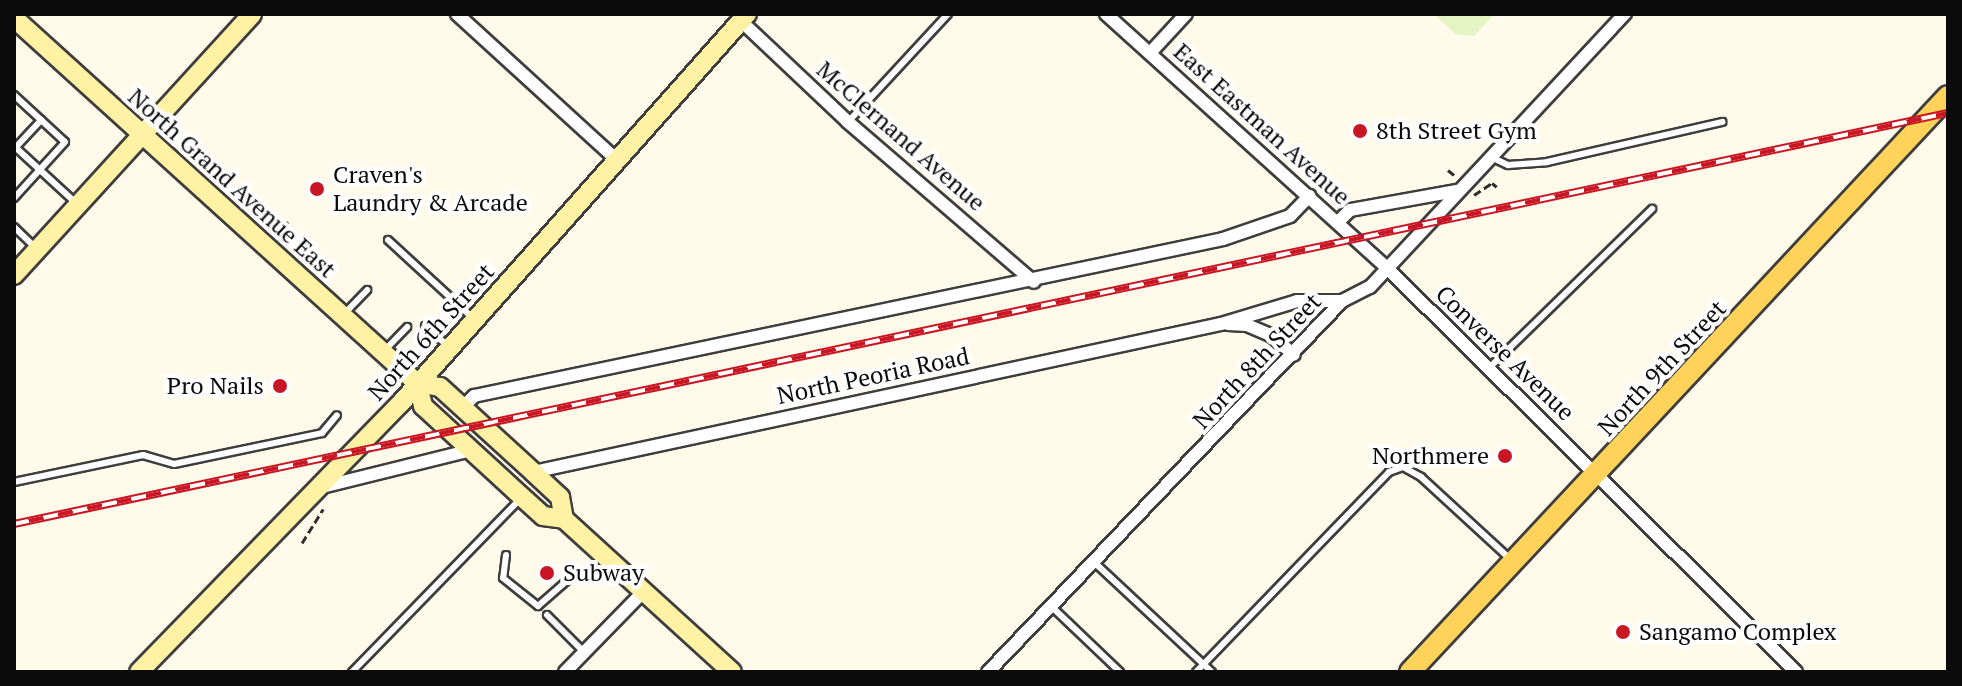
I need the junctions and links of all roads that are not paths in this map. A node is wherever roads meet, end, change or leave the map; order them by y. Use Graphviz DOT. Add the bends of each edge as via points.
graph roads {
  1 [pos="252,14"];
  2 [pos="457,14"];
  3 [pos="948,14"];
  4 [pos="1106,14"];
  5 [pos="1186,14"];
  6 [pos="1625,14"];
  7 [pos="14,18"];
  8 [pos="744,18"];
  9 [pos="1150,53"];
  10 [pos="1948,96"];
  11 [pos="15,98"];
  12 [pos="41,120"];
  13 [pos="848,122"];
  14 [pos="1722,122"];
  15 [pos="143,134"];
  16 [pos="15,146"];
  17 [pos="1490,155"];
  18 [pos="617,160"];
  19 [pos="40,170"];
  20 [pos="1457,190"];
  21 [pos="1309,196"];
  22 [pos="14,198"];
  23 [pos="78,205"];
  24 [pos="1652,209"];
  25 [pos="1338,222"];
  26 [pos="14,227"];
  27 [pos="388,240"];
  28 [pos="37,249"];
  29 [pos="1387,268"];
  30 [pos="14,275"];
  31 [pos="1034,282"];
  32 [pos="367,290"];
  33 [pos="1342,301"];
  34 [pos="343,316"];
  35 [pos="475,320"];
  36 [pos="1221,324"];
  37 [pos="425,326"];
  38 [pos="407,327"];
  39 [pos="449,347"];
  40 [pos="383,353"];
  41 [pos="1294,355"];
  42 [pos="1489,368"];
  43 [pos="417,383"];
  44 [pos="463,407"];
  45 [pos="337,415"];
  46 [pos="471,450"];
  47 [pos="533,472"];
  48 [pos="1598,475"];
  49 [pos="14,482"];
  50 [pos="311,490"];
  51 [pos="522,497"];
  52 [pos="564,519"];
  53 [pos="506,555"];
  54 [pos="1095,563"];
  55 [pos="1515,563"];
  56 [pos="584,574"];
  57 [pos="643,592"];
  58 [pos="1052,607"];
  59 [pos="547,615"];
  60 [pos="584,652"];
  61 [pos="1204,664"];
  62 [pos="139,672"];
  63 [pos="352,672"];
  64 [pos="565,672"];
  65 [pos="732,672"];
  66 [pos="988,672"];
  67 [pos="1120,672"];
  68 [pos="1196,672"];
  69 [pos="1212,672"];
  70 [pos="1410,672"];
  71 [pos="1796,672"];
  1 -- 15 [label="main road"];
  2 -- 18 [label="street"];
  3 -- 13 [label="lane"];
  4 -- 9 [label="street, East Eastman Avenue"];
  5 -- 9 [label="street"];
  6 -- 17 [label="street, North 8th Street"];
  7 -- 15 [label="main road, North Grand Avenue East"];
  8 -- 13 [label="street, McClernand Avenue"];
  8 -- 18 [label="main road, North 6th Street"];
  9 -- 21 [label="street, East Eastman Avenue"];
  10 -- 48 [label="main road, North 9th Street"];
  11 -- 12 [label="lane"];
  12 -- 16 [label="lane"];
  12 -- 19 [label="lane" via="65,142"];
  13 -- 31 [label="street, McClernand Avenue"];
  14 -- 17 [label="lane" via="1538,164 1499,164"];
  15 -- 23 [label="main road"];
  15 -- 34 [label="main road, North Grand Avenue East"];
  16 -- 19 [label="lane"];
  17 -- 20 [label="street, North 8th Street"];
  18 -- 35 [label="main road, North 6th Street"];
  19 -- 22 [label="lane"];
  19 -- 23 [label="lane"];
  20 -- 25 [label="street" via="1350,210"];
  20 -- 29 [label="street, North 8th Street"];
  21 -- 25 [label="street, East Eastman Avenue"];
  21 -- 31 [label="street" via="1290,216 1223,239"];
  23 -- 28 [label="main road"];
  24 -- 42 [label="lane"];
  25 -- 29 [label="street, East Eastman Avenue"];
  26 -- 28 [label="lane"];
  27 -- 35 [label="lane"];
  28 -- 30 [label="main road"];
  29 -- 33 [label="street, North 8th Street" via="1360,294"];
  29 -- 42 [label="street, Converse Avenue"];
  31 -- 44 [label="street" via="474,396"];
  32 -- 34 [label="lane"];
  33 -- 36 [label="street, North Peoria Road" via="1297,301"];
  33 -- 41 [label="street, North 8th Street"];
  34 -- 40 [label="main road, North Grand Avenue East"];
  35 -- 39 [label="main road, North 6th Street"];
  36 -- 41 [label="street, North Peoria Road" via="1247,325 1275,337"];
  36 -- 47 [label="street, North Peoria Road"];
  37 -- 39 [label="lane"];
  38 -- 40 [label="lane"];
  39 -- 43 [label="main road, North 6th Street"];
  40 -- 43 [label="main road, North Grand Avenue East"];
  41 -- 54 [label="street, North 8th Street"];
  42 -- 48 [label="street, Converse Avenue"];
  43 -- 44 [label="main road, North Grand Avenue East" via="440,387"];
  43 -- 46 [label="main road, North Grand Avenue East" via="423,406"];
  43 -- 50 [label="main road, North 6th Street" via="359,448"];
  44 -- 47 [label="main road, North Grand Avenue East"];
  45 -- 49 [label="lane" via="322,433 174,464 143,455"];
  46 -- 50 [label="street"];
  46 -- 51 [label="main road, North Grand Avenue East"];
  47 -- 52 [label="main road, North Grand Avenue East" via="560,497"];
  48 -- 55 [label="main road, North 9th Street"];
  48 -- 71 [label="street, Converse Avenue"];
  50 -- 62 [label="main road, North 6th Street"];
  51 -- 52 [label="main road, North Grand Avenue East" via="543,516"];
  51 -- 63 [label="lane"];
  52 -- 57 [label="main road, North Grand Avenue East"];
  53 -- 56 [label="lane" via="503,578 538,606 569,579"];
  54 -- 58 [label="street, North 8th Street"];
  54 -- 61 [label="lane"];
  55 -- 61 [label="lane" via="1421,477 1403,467 1389,472"];
  55 -- 70 [label="main road, North 9th Street"];
  57 -- 60 [label="street"];
  57 -- 65 [label="main road, North Grand Avenue East"];
  58 -- 66 [label="street, North 8th Street"];
  58 -- 67 [label="lane"];
  59 -- 60 [label="lane"];
  60 -- 64 [label="street"];
  61 -- 68 [label="lane"];
  61 -- 69 [label="lane"];
}
